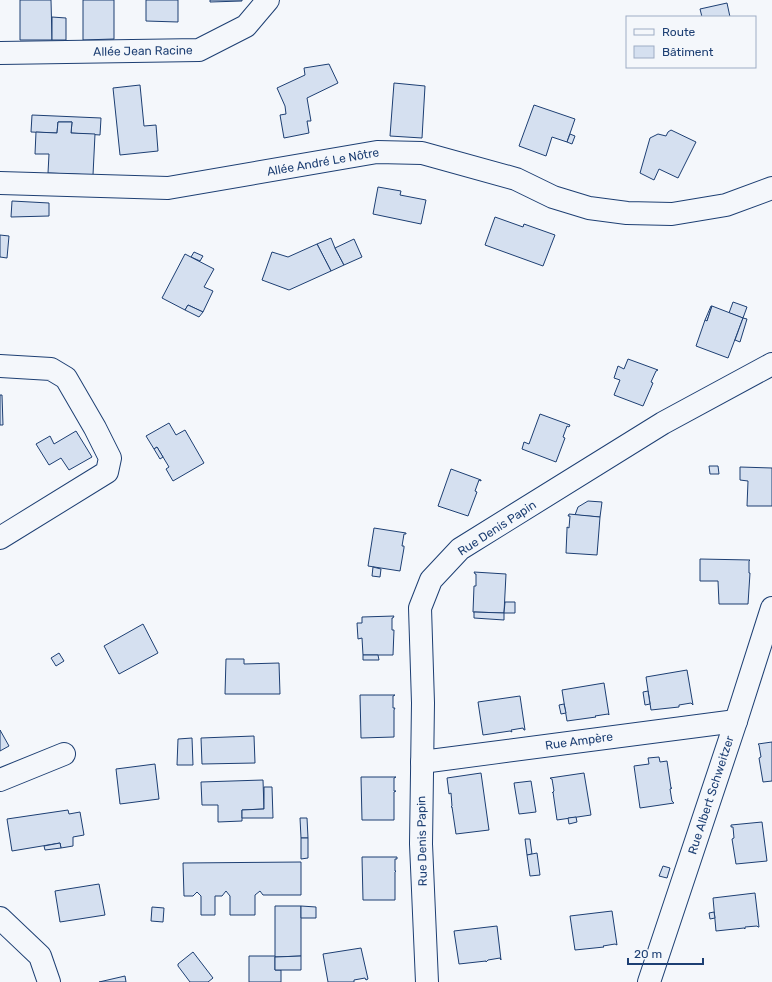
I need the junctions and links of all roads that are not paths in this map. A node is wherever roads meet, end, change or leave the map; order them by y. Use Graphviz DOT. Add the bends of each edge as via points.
graph roads {
  1 [pos="268,0"];
  2 [pos="0,53"];
  3 [pos="0,183"];
  4 [pos="772,188"];
  5 [pos="772,364"];
  6 [pos="0,366"];
  7 [pos="0,538"];
  8 [pos="772,608"];
  9 [pos="736,721"];
  10 [pos="64,754"];
  11 [pos="422,762"];
  12 [pos="0,780"];
  13 [pos="0,918"];
  14 [pos="49,982"];
  15 [pos="427,982"];
  16 [pos="649,982"];
  1 -- 2 [label="street, Allée Jean Racine" via="246,26 199,50"];
  3 -- 4 [label="street, Allée André Le Nôtre" via="168,188 384,152 422,153 516,179 553,197 589,208 627,213 672,214 726,205"];
  5 -- 11 [label="street, Rue Denis Papin" via="664,423 460,549 431,580 420,608"];
  6 -- 7 [label="street" via="51,369 66,378 110,458 107,472"];
  8 -- 9 [label="street, Rue Albert Schweitzer"];
  9 -- 11 [label="street, Rue Ampère"];
  9 -- 16 [label="street, Rue Albert Schweitzer"];
  10 -- 12 [label="street"];
  11 -- 15 [label="street, Rue Denis Papin" via="421,844"];
  13 -- 14 [label="street" via="40,956"];
}
